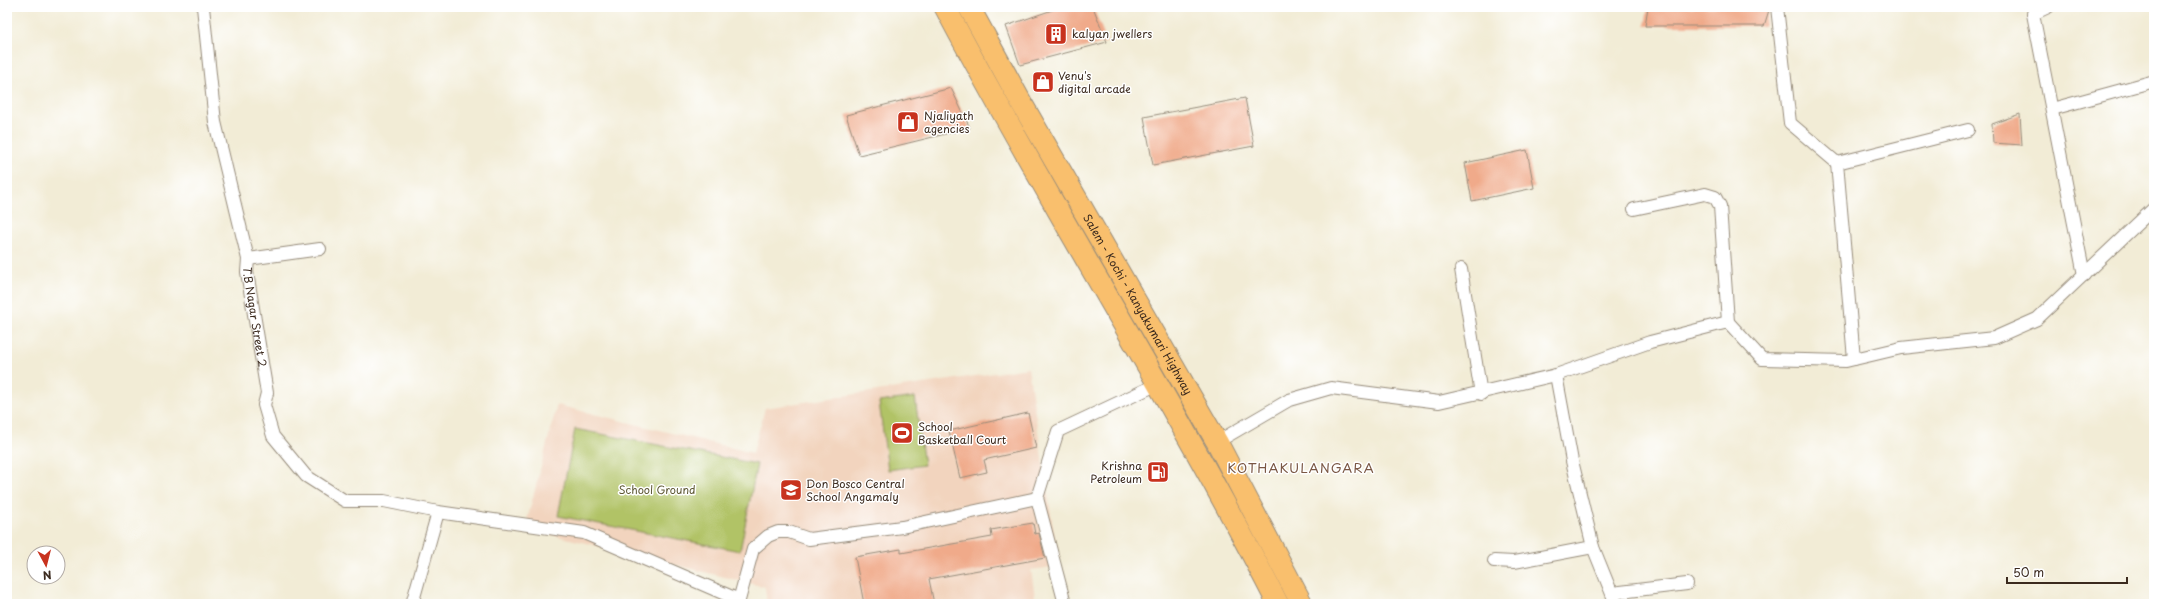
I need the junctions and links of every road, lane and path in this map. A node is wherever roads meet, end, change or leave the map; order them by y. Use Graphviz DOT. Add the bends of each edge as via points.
graph roads {
  1 [pos="203,7"];
  2 [pos="945,7"];
  3 [pos="1777,7"];
  4 [pos="2048,7"];
  5 [pos="973,9"];
  6 [pos="2033,10"];
  7 [pos="2151,82"];
  8 [pos="2052,108"];
  9 [pos="1968,130"];
  10 [pos="1837,163"];
  11 [pos="2154,208"];
  12 [pos="1634,209"];
  13 [pos="320,249"];
  14 [pos="248,259"];
  15 [pos="1461,269"];
  16 [pos="2084,275"];
  17 [pos="1728,322"];
  18 [pos="1854,359"];
  19 [pos="1556,375"];
  20 [pos="1158,384"];
  21 [pos="1481,394"];
  22 [pos="1217,442"];
  23 [pos="1037,498"];
  24 [pos="438,512"];
  25 [pos="1593,547"];
  26 [pos="1494,561"];
  27 [pos="1687,584"];
  28 [pos="1614,599"];
  29 [pos="738,602"];
  30 [pos="412,604"];
  31 [pos="1065,604"];
  32 [pos="1278,604"];
  33 [pos="1302,604"];
  1 -- 14 [label="street, T.B Nagar Street 2" via="215,122"];
  2 -- 20 [label="highway, Salem - Kochi - Kanyakumari Highway" via="1000,109"];
  3 -- 10 [label="street" via="1790,123"];
  4 -- 6 [label="street"];
  5 -- 22 [label="highway, Salem - Kochi - Kanyakumari Highway" via="1022,104"];
  6 -- 8 [label="street"];
  7 -- 8 [label="street"];
  8 -- 16 [label="street"];
  9 -- 10 [label="street"];
  10 -- 18 [label="street"];
  11 -- 16 [label="street"];
  12 -- 17 [label="street" via="1705,194 1715,197 1720,206"];
  13 -- 14 [label="street"];
  14 -- 24 [label="street, T.B Nagar Street 2" via="247,272 266,393 264,405 273,436 306,476 345,501 384,501"];
  15 -- 21 [label="street"];
  16 -- 18 [label="street" via="2037,319 1994,338 1901,348"];
  17 -- 18 [label="street" via="1762,359"];
  17 -- 19 [label="street" via="1650,342"];
  19 -- 21 [label="street"];
  19 -- 25 [label="street" via="1572,461"];
  20 -- 23 [label="street" via="1058,431"];
  20 -- 32 [label="highway, Salem - Kochi - Kanyakumari Highway"];
  21 -- 22 [label="street" via="1440,402 1331,388 1289,400"];
  22 -- 33 [label="highway, Salem - Kochi - Kanyakumari Highway"];
  23 -- 29 [label="street" via="902,527 809,539 789,532 778,532 768,536 753,549"];
  23 -- 31 [label="street"];
  24 -- 29 [label="street, T.B Nagar Street 2" via="584,533"];
  24 -- 30 [label="street"];
  25 -- 26 [label="street" via="1514,562"];
  25 -- 28 [label="street"];
  27 -- 28 [label="street"];
}
